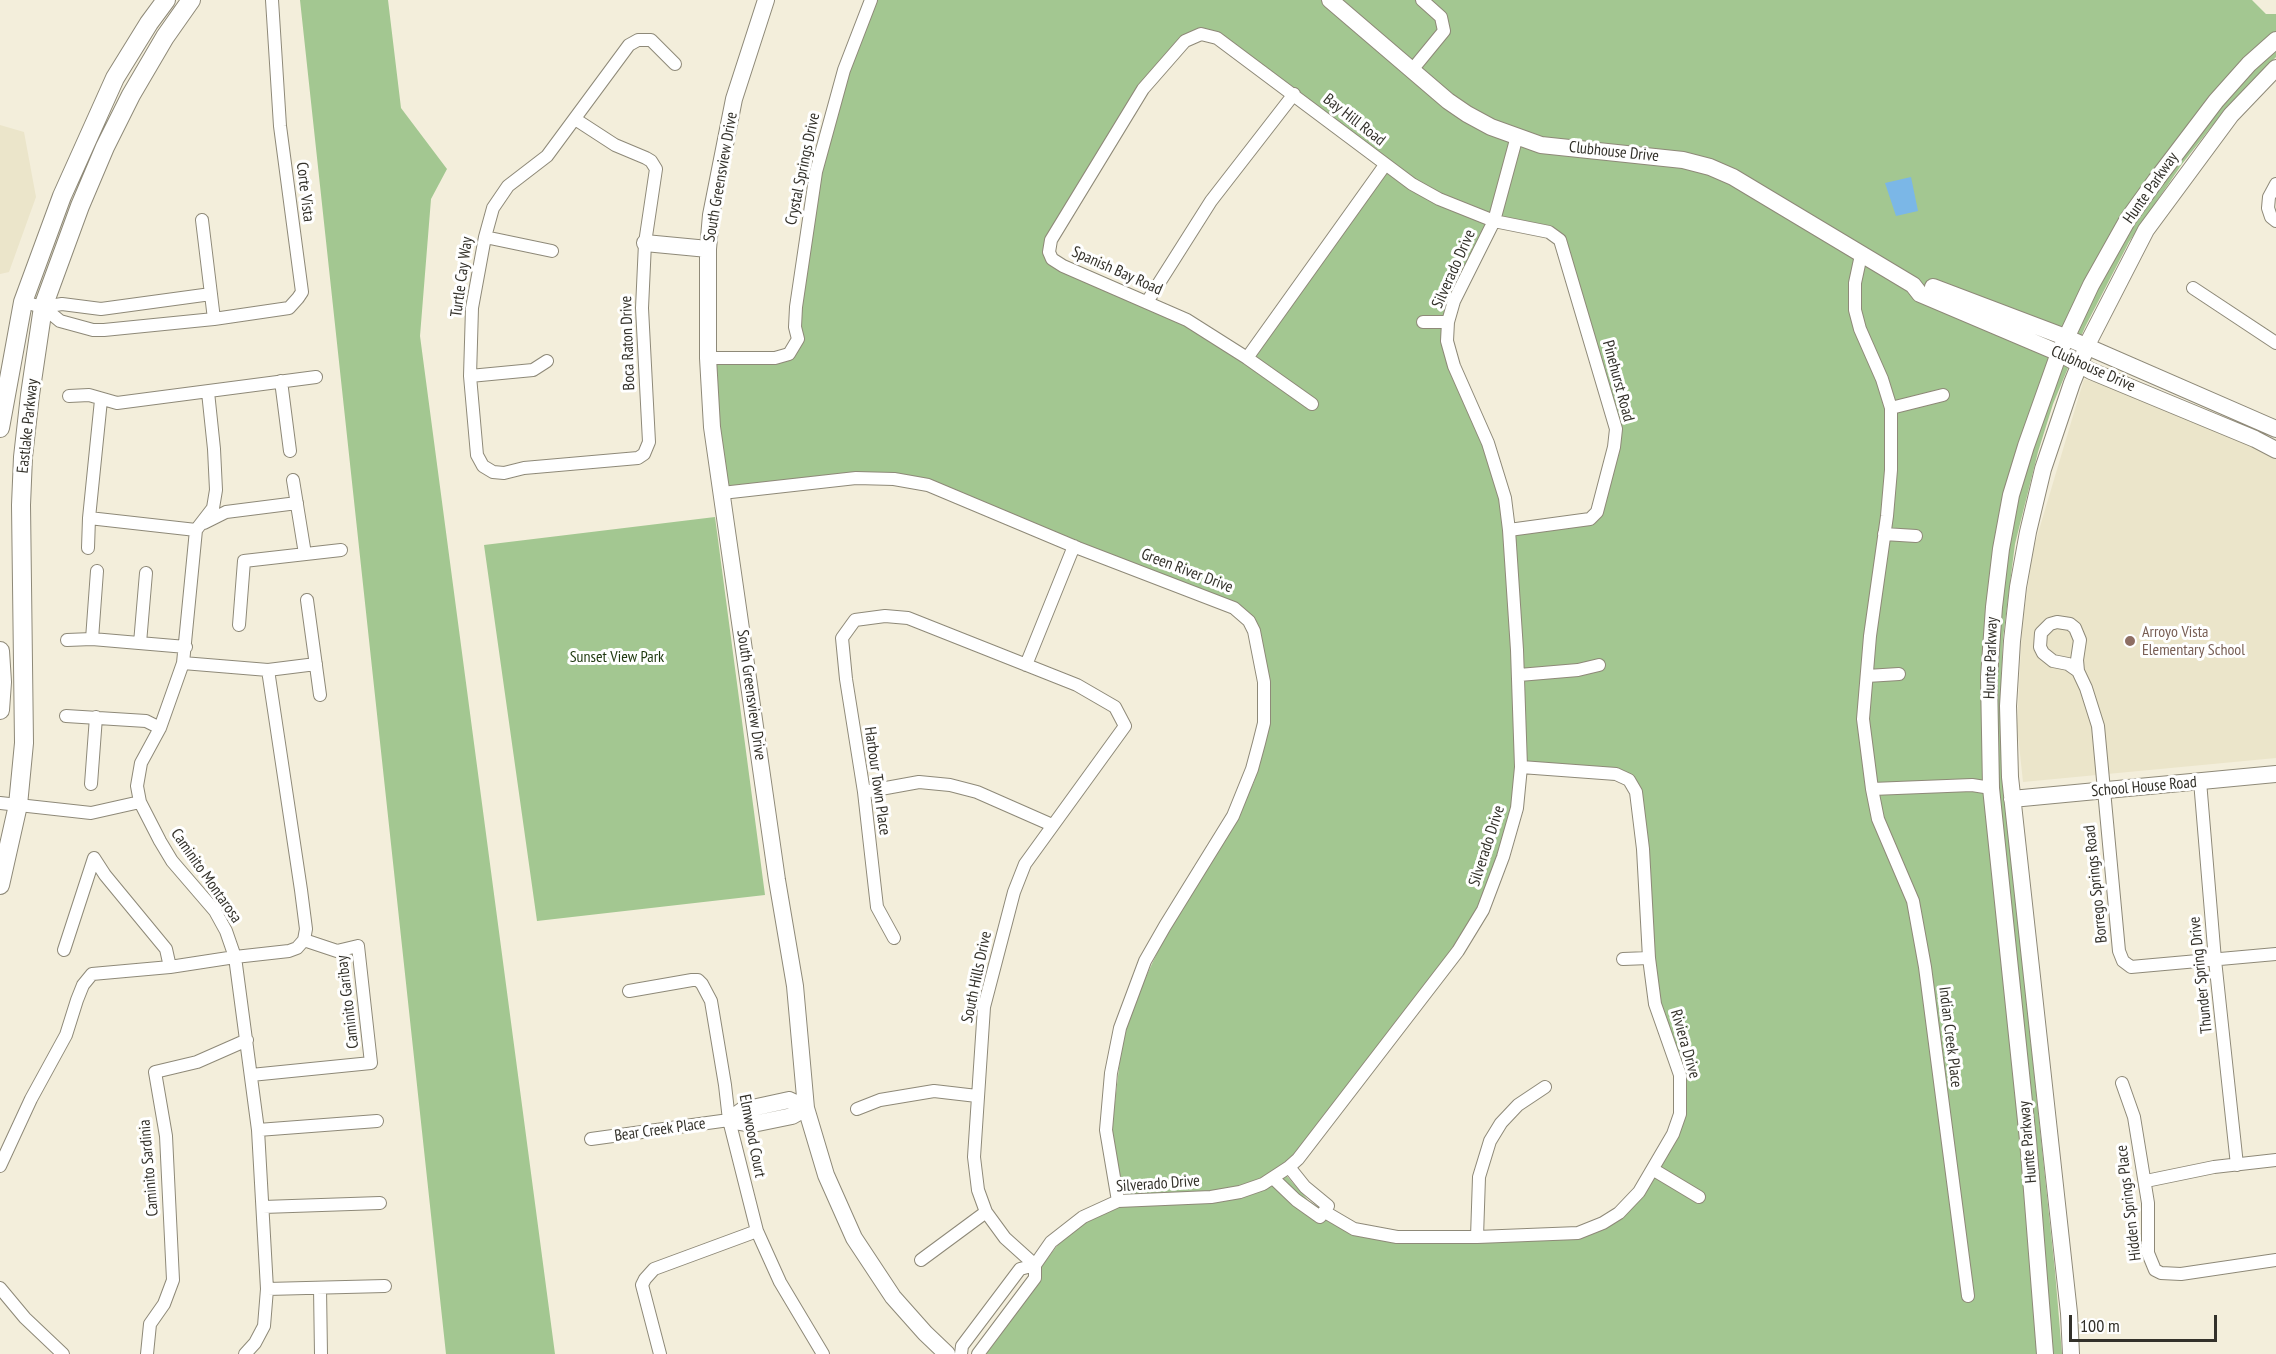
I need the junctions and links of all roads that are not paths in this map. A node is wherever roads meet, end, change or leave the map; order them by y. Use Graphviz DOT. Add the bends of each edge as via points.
graph roads {
  1 [pos="166,0"];
  2 [pos="191,0"];
  3 [pos="272,0"];
  4 [pos="766,0"];
  5 [pos="871,0"];
  6 [pos="1330,0"];
  7 [pos="1422,0"];
  8 [pos="1201,34"];
  9 [pos="2276,40"];
  10 [pos="675,64"];
  11 [pos="2276,68"];
  12 [pos="1412,70"];
  13 [pos="1294,94"];
  14 [pos="575,119"];
  15 [pos="1517,136"];
  16 [pos="1385,165"];
  17 [pos="2276,184"];
  18 [pos="202,220"];
  19 [pos="1494,221"];
  20 [pos="2276,221"];
  21 [pos="484,237"];
  22 [pos="645,243"];
  23 [pos="708,249"];
  24 [pos="552,251"];
  25 [pos="1861,255"];
  26 [pos="1913,285"];
  27 [pos="2193,288"];
  28 [pos="210,294"];
  29 [pos="23,302"];
  30 [pos="1147,302"];
  31 [pos="82,306"];
  32 [pos="43,307"];
  33 [pos="101,309"];
  34 [pos="213,319"];
  35 [pos="1422,322"];
  36 [pos="1448,322"];
  37 [pos="80,327"];
  38 [pos="104,330"];
  39 [pos="2065,337"];
  40 [pos="2276,343"];
  41 [pos="2087,347"];
  42 [pos="2059,353"];
  43 [pos="708,358"];
  44 [pos="1248,358"];
  45 [pos="547,361"];
  46 [pos="2080,364"];
  47 [pos="470,376"];
  48 [pos="316,377"];
  49 [pos="281,381"];
  50 [pos="208,392"];
  51 [pos="1943,395"];
  52 [pos="69,396"];
  53 [pos="101,400"];
  54 [pos="1312,404"];
  55 [pos="1891,408"];
  56 [pos="0,428"];
  57 [pos="2276,429"];
  58 [pos="2276,450"];
  59 [pos="290,452"];
  60 [pos="488,470"];
  61 [pos="293,480"];
  62 [pos="722,493"];
  63 [pos="297,503"];
  64 [pos="89,518"];
  65 [pos="199,526"];
  66 [pos="1509,530"];
  67 [pos="1884,534"];
  68 [pos="1916,536"];
  69 [pos="1074,546"];
  70 [pos="88,548"];
  71 [pos="341,550"];
  72 [pos="305,554"];
  73 [pos="97,571"];
  74 [pos="146,573"];
  75 [pos="307,600"];
  76 [pos="238,625"];
  77 [pos="92,639"];
  78 [pos="67,640"];
  79 [pos="140,643"];
  80 [pos="186,647"];
  81 [pos="0,651"];
  82 [pos="183,663"];
  83 [pos="316,664"];
  84 [pos="1026,665"];
  85 [pos="1599,666"];
  86 [pos="268,670"];
  87 [pos="2078,670"];
  88 [pos="1899,674"];
  89 [pos="1519,675"];
  90 [pos="1867,676"];
  91 [pos="320,695"];
  92 [pos="0,710"];
  93 [pos="66,716"];
  94 [pos="96,717"];
  95 [pos="160,728"];
  96 [pos="1521,767"];
  97 [pos="2276,774"];
  98 [pos="2200,782"];
  99 [pos="91,784"];
  100 [pos="1991,788"];
  101 [pos="1872,789"];
  102 [pos="2104,791"];
  103 [pos="864,792"];
  104 [pos="2012,798"];
  105 [pos="140,802"];
  106 [pos="9,804"];
  107 [pos="1052,825"];
  108 [pos="0,885"];
  109 [pos="894,938"];
  110 [pos="304,940"];
  111 [pos="64,950"];
  112 [pos="2276,954"];
  113 [pos="235,957"];
  114 [pos="1649,958"];
  115 [pos="1623,959"];
  116 [pos="2216,960"];
  117 [pos="170,968"];
  118 [pos="629,991"];
  119 [pos="247,1040"];
  120 [pos="252,1075"];
  121 [pos="2122,1083"];
  122 [pos="1545,1087"];
  123 [pos="977,1096"];
  124 [pos="807,1108"];
  125 [pos="857,1108"];
  126 [pos="729,1120"];
  127 [pos="377,1121"];
  128 [pos="258,1130"];
  129 [pos="591,1139"];
  130 [pos="2276,1160"];
  131 [pos="2237,1164"];
  132 [pos="0,1166"];
  133 [pos="1289,1167"];
  134 [pos="1654,1170"];
  135 [pos="1273,1178"];
  136 [pos="2146,1181"];
  137 [pos="1699,1197"];
  138 [pos="1118,1201"];
  139 [pos="380,1203"];
  140 [pos="263,1207"];
  141 [pos="986,1212"];
  142 [pos="1325,1212"];
  143 [pos="757,1231"];
  144 [pos="1477,1237"];
  145 [pos="921,1260"];
  146 [pos="2276,1260"];
  147 [pos="1035,1265"];
  148 [pos="385,1286"];
  149 [pos="0,1288"];
  150 [pos="320,1288"];
  151 [pos="267,1289"];
  152 [pos="1968,1296"];
  153 [pos="63,1354"];
  154 [pos="147,1354"];
  155 [pos="245,1354"];
  156 [pos="321,1354"];
  157 [pos="660,1354"];
  158 [pos="823,1354"];
  159 [pos="947,1354"];
  160 [pos="961,1354"];
  161 [pos="978,1354"];
  162 [pos="2045,1354"];
  163 [pos="2071,1354"];
  1 -- 29 [label="main road, Eastlake Parkway" via="116,78 91,130"];
  2 -- 32 [label="main road, Eastlake Parkway" via="131,95 105,147"];
  3 -- 34 [label="street, Corte Vista" via="280,126 302,292 289,308"];
  4 -- 23 [label="street, South Greensview Drive" via="735,99"];
  5 -- 43 [label="street, Crystal Springs Drive" via="844,70 816,172 795,308 798,339 789,354 775,358"];
  6 -- 12 [label="street, Clubhouse Drive"];
  7 -- 12 [label="street" via="1441,17 1444,31"];
  8 -- 13 [label="street, Bay Hill Road" via="1217,39"];
  8 -- 30 [label="street, Spanish Bay Road" via="1185,41 1143,88 1052,240 1049,252 1062,267"];
  9 -- 39 [label="street, Hunte Parkway" via="2216,101 2156,180 2126,223"];
  10 -- 14 [label="street, Turtle Cay Way" via="651,40 638,40 629,45"];
  11 -- 41 [label="street, Hunte Parkway" via="2231,116 2146,230"];
  12 -- 15 [label="street, Clubhouse Drive" via="1467,114"];
  13 -- 16 [label="street, Bay Hill Road"];
  13 -- 30 [label="street" via="1211,201"];
  14 -- 21 [label="street, Turtle Cay Way" via="547,156 508,186 493,208"];
  14 -- 22 [label="street, Boca Raton Drive" via="654,165 656,176"];
  15 -- 19 [label="street, Silverado Drive"];
  15 -- 25 [label="street, Clubhouse Drive" via="1541,145 1683,160 1710,167"];
  16 -- 19 [label="street, Bay Hill Road" via="1439,199"];
  16 -- 44 [label="street"];
  17 -- 20 [label="street" via="2268,208"];
  18 -- 28 [label="street"];
  19 -- 36 [label="street, Silverado Drive" via="1454,301"];
  19 -- 66 [label="street, Pinehurst Road" via="1549,232 1560,240 1616,429 1604,489 1597,512 1590,519"];
  21 -- 24 [label="street"];
  21 -- 47 [label="street, Turtle Cay Way" via="472,308"];
  22 -- 23 [label="street"];
  22 -- 60 [label="street, Boca Raton Drive" via="642,308 649,442 644,454 633,459 504,473"];
  23 -- 43 [label="street, South Greensview Drive"];
  25 -- 26 [label="street, Clubhouse Drive"];
  25 -- 55 [label="street, Indian Creek Place" via="1855,310"];
  26 -- 39 [label="street, Clubhouse Drive" via="1927,285"];
  26 -- 42 [label="street, Clubhouse Drive" via="1920,294"];
  27 -- 40 [label="street"];
  28 -- 33 [label="street, Corte Vista"];
  28 -- 34 [label="street"];
  29 -- 32 [label="street, Corte Vista"];
  29 -- 56 [label="main road, Eastlake Parkway"];
  30 -- 44 [label="street, Spanish Bay Road" via="1187,320"];
  31 -- 32 [label="street, Corte Vista"];
  31 -- 33 [label="street, Corte Vista"];
  31 -- 37 [label="street"];
  32 -- 37 [label="street, Corte Vista" via="60,321"];
  32 -- 106 [label="main road, Eastlake Parkway" via="30,395 21,505 24,743"];
  33 -- 38 [label="street"];
  34 -- 38 [label="street, Corte Vista"];
  35 -- 36 [label="street"];
  36 -- 66 [label="street, Silverado Drive" via="1454,366 1488,443 1505,498"];
  37 -- 38 [label="street, Corte Vista"];
  39 -- 41 [label="street, Clubhouse Drive"];
  39 -- 42 [label="street, Hunte Parkway"];
  41 -- 46 [label="street, Hunte Parkway"];
  41 -- 57 [label="street, Clubhouse Drive"];
  42 -- 46 [label="street, Clubhouse Drive"];
  42 -- 100 [label="street, Hunte Parkway" via="2011,495 2001,549 1989,677"];
  43 -- 62 [label="street, South Greensview Drive" via="712,427"];
  44 -- 54 [label="street, Spanish Bay Road"];
  45 -- 47 [label="street" via="533,370"];
  46 -- 58 [label="street, Clubhouse Drive"];
  46 -- 104 [label="street, Hunte Parkway" via="2043,469 2018,587 2008,705"];
  47 -- 60 [label="street, Turtle Cay Way" via="477,455"];
  48 -- 49 [label="street"];
  49 -- 50 [label="street"];
  49 -- 59 [label="street"];
  50 -- 53 [label="street" via="117,403"];
  50 -- 65 [label="street, Caminito Montarosa" via="216,490 213,508"];
  51 -- 55 [label="street"];
  52 -- 53 [label="street" via="89,395"];
  53 -- 64 [label="street"];
  55 -- 67 [label="street, Indian Creek Place" via="1891,470"];
  61 -- 63 [label="street"];
  62 -- 69 [label="street, Green River Drive" via="856,478 904,480 942,489"];
  62 -- 124 [label="street, South Greensview Drive" via="795,986"];
  63 -- 65 [label="street" via="226,512"];
  63 -- 72 [label="street"];
  64 -- 65 [label="street"];
  64 -- 70 [label="street"];
  65 -- 80 [label="street, Caminito Montarosa"];
  66 -- 89 [label="street, Silverado Drive"];
  67 -- 68 [label="street"];
  67 -- 90 [label="street, Indian Creek Place"];
  69 -- 84 [label="street"];
  69 -- 138 [label="street, Green River Drive" via="1240,611 1254,631 1264,682 1264,723 1246,784 1226,829 1145,962 1120,1028 1106,1130"];
  71 -- 72 [label="street"];
  72 -- 76 [label="street" via="244,561"];
  73 -- 77 [label="street"];
  74 -- 79 [label="street"];
  75 -- 83 [label="street"];
  77 -- 78 [label="street"];
  77 -- 79 [label="street"];
  79 -- 80 [label="street"];
  80 -- 82 [label="street, Caminito Montarosa"];
  81 -- 92 [label="main road"];
  82 -- 86 [label="street"];
  82 -- 95 [label="street, Caminito Montarosa"];
  83 -- 86 [label="street"];
  83 -- 91 [label="street"];
  84 -- 103 [label="street, Harbour Town Place" via="908,618 855,620 842,638"];
  84 -- 107 [label="street, South Hills Drive" via="1077,685 1115,707 1125,726"];
  85 -- 89 [label="street"];
  86 -- 110 [label="street" via="301,890"];
  87 -- 102 [label="street, Borrego Springs Road" via="2098,726"];
  88 -- 90 [label="street"];
  89 -- 96 [label="street, Silverado Drive"];
  90 -- 101 [label="street, Indian Creek Place" via="1863,719"];
  93 -- 94 [label="street"];
  94 -- 95 [label="street" via="146,721"];
  94 -- 99 [label="street"];
  95 -- 105 [label="street, Caminito Montarosa" via="141,763 137,786"];
  96 -- 114 [label="street, Riviera Drive" via="1616,774 1629,780 1636,792 1640,815"];
  96 -- 133 [label="street, Silverado Drive" via="1513,826 1474,927"];
  97 -- 98 [label="street, School House Road"];
  98 -- 102 [label="street, School House Road"];
  98 -- 116 [label="street, Thunder Spring Drive"];
  100 -- 101 [label="street" via="1972,785"];
  100 -- 162 [label="street, Hunte Parkway" via="2028,1140"];
  101 -- 152 [label="street, Indian Creek Place" via="1878,819 1913,901"];
  102 -- 104 [label="street, School House Road"];
  102 -- 116 [label="street, Borrego Springs Road" via="2123,961 2131,967"];
  103 -- 107 [label="street" via="920,782 950,785 977,792"];
  103 -- 109 [label="street, Harbour Town Place" via="877,907"];
  104 -- 163 [label="street, Hunte Parkway"];
  105 -- 106 [label="street" via="91,813"];
  105 -- 113 [label="street, Caminito Montarosa" via="172,861 214,911"];
  106 -- 108 [label="main road, Eastlake Parkway"];
  107 -- 123 [label="street, South Hills Drive" via="1025,864 1014,892 984,1007"];
  110 -- 113 [label="street" via="289,951"];
  110 -- 120 [label="street, Caminito Garibay" via="337,951 358,946 371,1063"];
  111 -- 117 [label="street" via="94,858 166,950"];
  112 -- 116 [label="street, Borrego Springs Road"];
  113 -- 117 [label="street"];
  113 -- 119 [label="street, Caminito Montarosa"];
  114 -- 115 [label="street"];
  114 -- 134 [label="street, Riviera Drive" via="1655,1004 1680,1075 1681,1091 1680,1114"];
  116 -- 131 [label="street, Thunder Spring Drive"];
  117 -- 132 [label="street" via="92,974 83,985 66,1035"];
  118 -- 126 [label="street, Elmwood Court" via="692,980 702,984 711,1001"];
  119 -- 120 [label="street, Caminito Montarosa"];
  119 -- 154 [label="street, Caminito Sardinia" via="197,1062 155,1072 166,1136 173,1280 164,1304 150,1324"];
  120 -- 128 [label="street, Caminito Montarosa"];
  121 -- 136 [label="street, Hidden Springs Place" via="2134,1117"];
  122 -- 144 [label="street" via="1518,1105 1490,1141 1479,1177"];
  123 -- 125 [label="street" via="934,1091"];
  123 -- 141 [label="street, South Hills Drive" via="974,1157 978,1190"];
  124 -- 126 [label="street, Bear Creek Place" via="789,1100 743,1110"];
  124 -- 159 [label="street, South Greensview Drive" via="826,1175 854,1238 893,1297"];
  126 -- 129 [label="street, Bear Creek Place"];
  126 -- 143 [label="street, Elmwood Court"];
  127 -- 128 [label="street"];
  128 -- 140 [label="street, Caminito Montarosa"];
  130 -- 131 [label="street"];
  131 -- 136 [label="street"];
  133 -- 135 [label="street, Silverado Drive"];
  133 -- 142 [label="street" via="1328,1206"];
  134 -- 137 [label="street"];
  134 -- 144 [label="street, Riviera Drive" via="1640,1192 1619,1213 1578,1233"];
  135 -- 138 [label="street, Silverado Drive" via="1226,1196"];
  135 -- 142 [label="street" via="1320,1217"];
  136 -- 146 [label="street, Hidden Springs Place" via="2148,1253 2155,1270 2181,1274"];
  138 -- 147 [label="street, Silverado Drive" via="1073,1224 1052,1242"];
  139 -- 140 [label="street"];
  140 -- 151 [label="street, Caminito Montarosa"];
  141 -- 145 [label="street"];
  141 -- 147 [label="street, South Hills Drive" via="1005,1238"];
  142 -- 144 [label="street, Riviera Drive" via="1354,1229 1377,1235"];
  143 -- 157 [label="street" via="654,1269 645,1279 642,1285"];
  143 -- 158 [label="street, Elmwood Court" via="780,1282"];
  147 -- 160 [label="street, Silverado Drive" via="1020,1269 962,1346"];
  147 -- 161 [label="street, Silverado Drive" via="1035,1278"];
  148 -- 150 [label="street"];
  149 -- 153 [label="street"];
  150 -- 151 [label="street"];
  150 -- 156 [label="street"];
  151 -- 155 [label="street, Caminito Montarosa" via="264,1326"];
}
